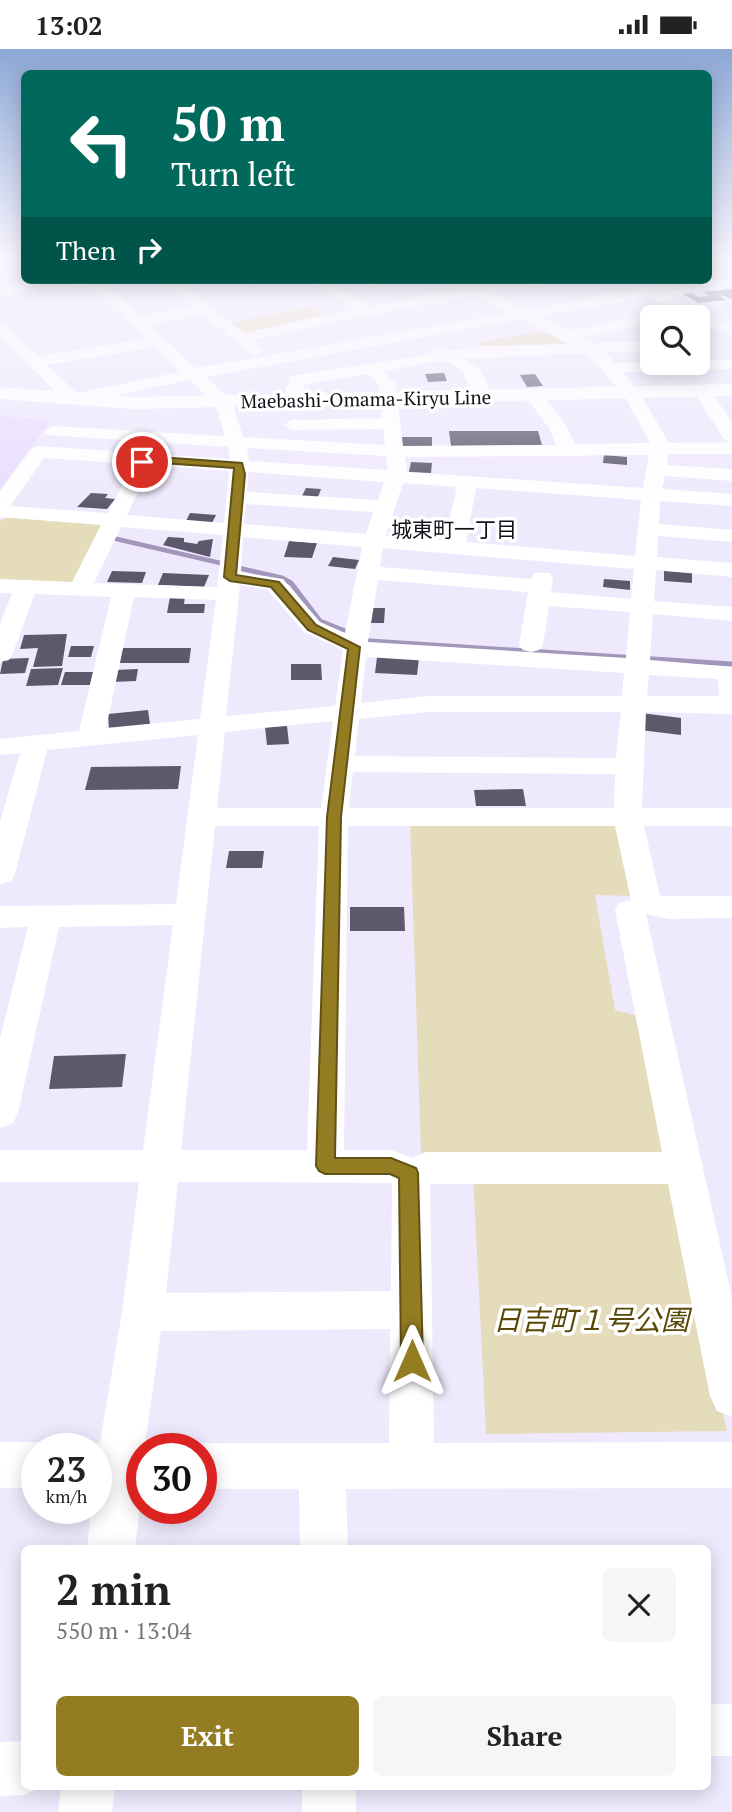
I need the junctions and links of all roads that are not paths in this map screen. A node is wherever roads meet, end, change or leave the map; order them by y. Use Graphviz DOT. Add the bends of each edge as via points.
graph roads {
  1 [pos="11,343"];
  2 [pos="150,343"];
  3 [pos="159,343"];
  4 [pos="248,343"];
  5 [pos="361,343"];
  6 [pos="426,343"];
  7 [pos="479,343"];
  8 [pos="580,343"];
  9 [pos="640,346"];
  10 [pos="589,348"];
  11 [pos="481,351"];
  12 [pos="172,355"];
  13 [pos="446,356"];
  14 [pos="270,360"];
  15 [pos="33,362"];
  16 [pos="732,364"];
  17 [pos="609,368"];
  18 [pos="372,369"];
  19 [pos="584,369"];
  20 [pos="473,371"];
  21 [pos="494,371"];
  22 [pos="193,374"];
  23 [pos="49,376"];
  24 [pos="294,390"];
  25 [pos="732,390"];
  26 [pos="702,391"];
  27 [pos="0,393"];
  28 [pos="631,393"];
  29 [pos="534,396"];
  30 [pos="484,397"];
  31 [pos="73,399"];
  32 [pos="388,400"];
  33 [pos="223,402"];
  34 [pos="391,423"];
  35 [pos="53,431"];
  36 [pos="233,434"];
  37 [pos="732,436"];
  38 [pos="732,448"];
  39 [pos="394,450"];
  40 [pos="568,451"];
  41 [pos="39,452"];
  42 [pos="145,459"];
  43 [pos="658,460"];
  44 [pos="238,465"];
  45 [pos="732,475"];
  46 [pos="395,476"];
  47 [pos="468,481"];
  48 [pos="651,494"];
  49 [pos="238,497"];
  50 [pos="732,500"];
  51 [pos="0,505"];
  52 [pos="387,507"];
  53 [pos="0,512"];
  54 [pos="234,530"];
  55 [pos="650,530"];
  56 [pos="109,531"];
  57 [pos="732,536"];
  58 [pos="374,541"];
  59 [pos="454,548"];
  60 [pos="546,555"];
  61 [pos="645,563"];
  62 [pos="732,570"];
  63 [pos="368,573"];
  64 [pos="230,577"];
  65 [pos="0,586"];
  66 [pos="26,587"];
  67 [pos="80,589"];
  68 [pos="124,590"];
  69 [pos="540,592"];
  70 [pos="642,607"];
  71 [pos="732,614"];
  72 [pos="356,639"];
  73 [pos="531,645"];
  74 [pos="0,656"];
  75 [pos="732,657"];
  76 [pos="638,659"];
  77 [pos="634,704"];
  78 [pos="732,705"];
  79 [pos="346,713"];
  80 [pos="211,727"];
  81 [pos="91,738"];
  82 [pos="36,743"];
  83 [pos="0,747"];
  84 [pos="340,764"];
  85 [pos="629,766"];
  86 [pos="201,817"];
  87 [pos="334,817"];
  88 [pos="732,817"];
  89 [pos="628,818"];
  90 [pos="0,874"];
  91 [pos="732,907"];
  92 [pos="630,910"];
  93 [pos="189,913"];
  94 [pos="0,916"];
  95 [pos="46,916"];
  96 [pos="0,1113"];
  97 [pos="0,1166"];
  98 [pos="325,1166"];
  99 [pos="159,1167"];
  100 [pos="426,1168"];
  101 [pos="684,1168"];
  102 [pos="412,1310"];
  103 [pos="143,1312"];
  104 [pos="732,1396"];
  105 [pos="0,1465"];
  106 [pos="21,1465"];
  107 [pos="412,1465"];
  108 [pos="732,1465"];
  109 [pos="119,1466"];
  110 [pos="217,1466"];
  111 [pos="322,1467"];
  112 [pos="111,1545"];
  113 [pos="324,1545"];
  114 [pos="711,1730"];
  115 [pos="732,1730"];
  116 [pos="21,1768"];
  117 [pos="0,1769"];
  118 [pos="88,1790"];
  119 [pos="328,1790"];
  120 [pos="85,1812"];
  121 [pos="329,1812"];
  1 -- 15 [label="street"];
  2 -- 15 [label="street"];
  3 -- 12 [label="street"];
  4 -- 14 [label="street"];
  5 -- 14 [label="street"];
  6 -- 13 [label="street"];
  7 -- 11 [label="street"];
  8 -- 10 [label="street"];
  9 -- 10 [label="street"];
  10 -- 11 [label="street"];
  10 -- 17 [label="street"];
  11 -- 13 [label="street"];
  12 -- 22 [label="street"];
  12 -- 23 [label="street"];
  13 -- 18 [label="street"];
  13 -- 20 [label="street"];
  14 -- 22 [label="street"];
  14 -- 24 [label="street"];
  15 -- 23 [label="street"];
  16 -- 17 [label="street"];
  17 -- 19 [label="street"];
  17 -- 28 [label="street"];
  18 -- 24 [label="street"];
  18 -- 32 [label="street" via="387,384"];
  20 -- 21 [label="street"];
  20 -- 30 [label="street"];
  22 -- 31 [label="street"];
  22 -- 33 [label="street"];
  23 -- 31 [label="street"];
  24 -- 32 [label="main road, Maebashi-Omama-Kiryu Line"];
  24 -- 33 [label="main road, Maebashi-Omama-Kiryu Line"];
  25 -- 26 [label="main road, Maebashi-Omama-Kiryu Line"];
  26 -- 28 [label="main road, Maebashi-Omama-Kiryu Line"];
  26 -- 37 [label="street"];
  27 -- 31 [label="main road, Maebashi-Omama-Kiryu Line"];
  28 -- 29 [label="main road, Maebashi-Omama-Kiryu Line"];
  28 -- 43 [label="street" via="660,440"];
  29 -- 30 [label="main road, Maebashi-Omama-Kiryu Line"];
  29 -- 40 [label="street" via="558,427"];
  30 -- 32 [label="main road, Maebashi-Omama-Kiryu Line"];
  31 -- 33 [label="main road, Maebashi-Omama-Kiryu Line"];
  31 -- 35 [label="street"];
  32 -- 34 [label="street"];
  33 -- 36 [label="street"];
  34 -- 36 [label="street"];
  34 -- 39 [label="street"];
  35 -- 36 [label="street"];
  35 -- 41 [label="street"];
  36 -- 39 [label="street"];
  36 -- 44 [label="street" via="240,455"];
  38 -- 43 [label="street"];
  39 -- 40 [label="street"];
  39 -- 46 [label="street"];
  40 -- 43 [label="street"];
  41 -- 42 [label="street"];
  41 -- 51 [label="street"];
  42 -- 44 [label="street"];
  42 -- 56 [label="street"];
  43 -- 45 [label="street"];
  43 -- 48 [label="street"];
  44 -- 46 [label="street"];
  44 -- 49 [label="street"];
  46 -- 47 [label="street"];
  46 -- 52 [label="street"];
  47 -- 48 [label="street"];
  47 -- 59 [label="street"];
  48 -- 50 [label="street"];
  48 -- 55 [label="street"];
  49 -- 52 [label="street"];
  49 -- 54 [label="street"];
  52 -- 58 [label="street"];
  53 -- 56 [label="street"];
  54 -- 56 [label="street"];
  54 -- 58 [label="street"];
  54 -- 64 [label="street"];
  55 -- 57 [label="street"];
  55 -- 61 [label="street"];
  56 -- 67 [label="street"];
  58 -- 59 [label="street"];
  58 -- 63 [label="street"];
  59 -- 60 [label="street"];
  60 -- 61 [label="street"];
  60 -- 69 [label="street"];
  61 -- 62 [label="street"];
  61 -- 70 [label="street"];
  63 -- 69 [label="street"];
  63 -- 72 [label="street"];
  64 -- 68 [label="street"];
  64 -- 72 [label="street" via="275,584 312,627"];
  64 -- 80 [label="street"];
  65 -- 66 [label="street"];
  66 -- 67 [label="street"];
  66 -- 74 [label="street"];
  67 -- 68 [label="street"];
  68 -- 81 [label="street"];
  69 -- 70 [label="street"];
  69 -- 73 [label="street"];
  70 -- 71 [label="street"];
  70 -- 76 [label="street"];
  72 -- 73 [label="street"];
  72 -- 76 [label="street"];
  72 -- 79 [label="street"];
  73 -- 76 [label="street"];
  75 -- 76 [label="street"];
  76 -- 77 [label="street"];
  76 -- 78 [label="street" via="724,672 730,676"];
  77 -- 78 [label="street"];
  77 -- 79 [label="street" via="437,704"];
  77 -- 85 [label="street"];
  79 -- 80 [label="street"];
  79 -- 84 [label="street"];
  80 -- 81 [label="street"];
  80 -- 86 [label="street"];
  81 -- 82 [label="street"];
  82 -- 83 [label="street"];
  82 -- 90 [label="street"];
  84 -- 85 [label="street"];
  84 -- 87 [label="street"];
  85 -- 89 [label="street"];
  86 -- 87 [label="street"];
  86 -- 93 [label="street"];
  87 -- 89 [label="street"];
  87 -- 98 [label="street"];
  88 -- 89 [label="street"];
  89 -- 91 [label="street" via="649,904"];
  92 -- 101 [label="street"];
  93 -- 95 [label="street"];
  93 -- 99 [label="street"];
  94 -- 95 [label="street"];
  95 -- 96 [label="street"];
  97 -- 99 [label="street"];
  98 -- 99 [label="street"];
  98 -- 102 [label="street" via="391,1166 409,1173"];
  99 -- 103 [label="street"];
  100 -- 101 [label="street"];
  101 -- 104 [label="street"];
  102 -- 103 [label="street"];
  102 -- 107 [label="street"];
  103 -- 109 [label="street"];
  105 -- 106 [label="street"];
  107 -- 108 [label="street"];
  107 -- 111 [label="street"];
  109 -- 112 [label="street"];
  110 -- 111 [label="street"];
  111 -- 113 [label="street"];
  114 -- 115 [label="street"];
  116 -- 117 [label="street"];
  118 -- 120 [label="street"];
  119 -- 121 [label="street"];
}
